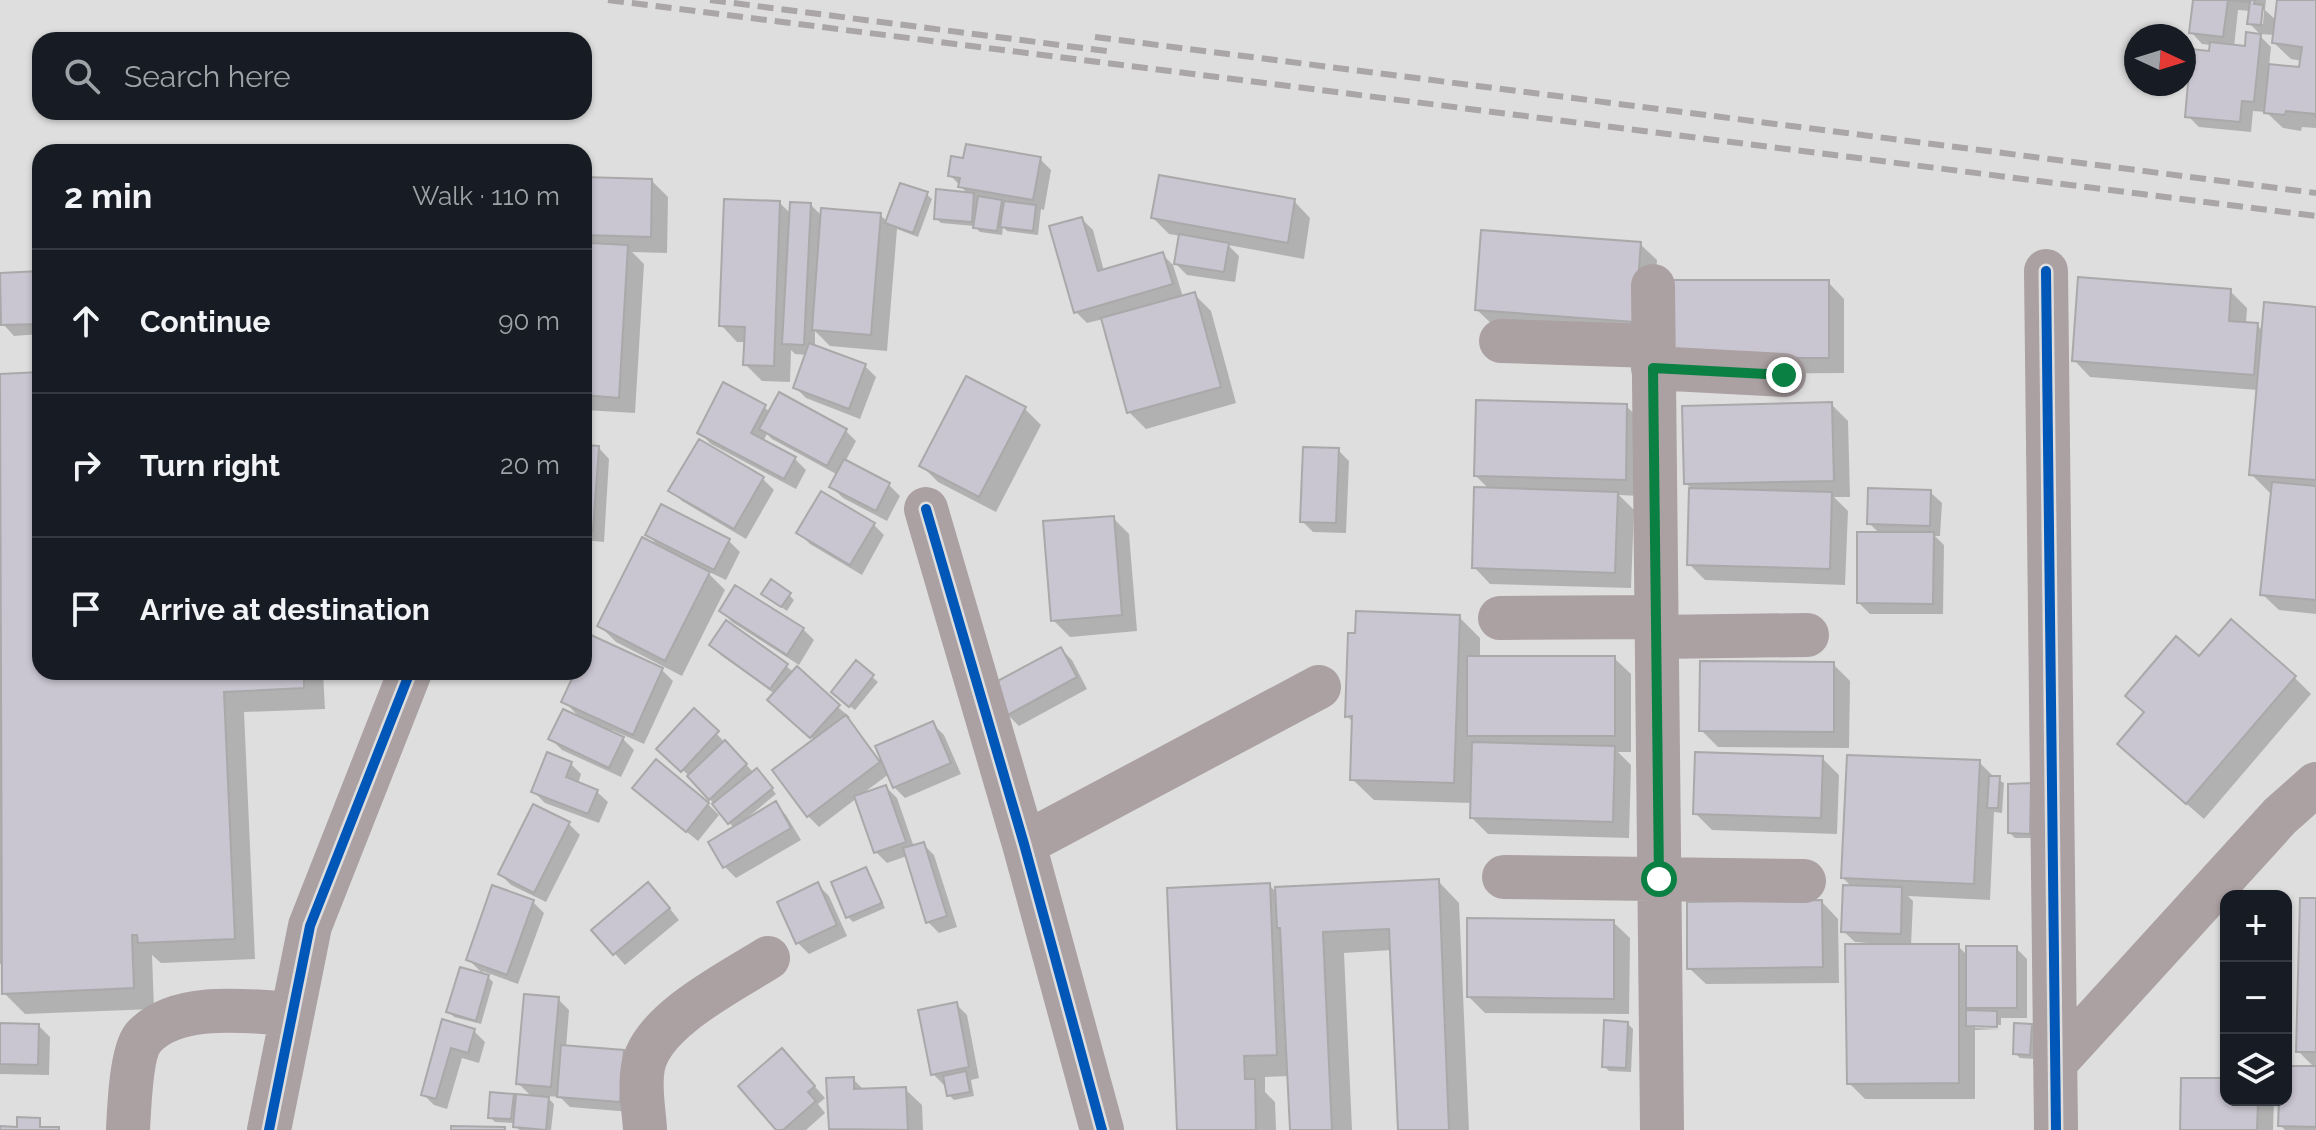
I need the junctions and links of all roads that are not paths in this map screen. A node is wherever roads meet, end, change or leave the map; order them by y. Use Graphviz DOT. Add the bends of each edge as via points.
graph roads {
  1 [pos="2046,271"];
  2 [pos="1653,286"];
  3 [pos="1501,341"];
  4 [pos="1652,357"];
  5 [pos="1784,375"];
  6 [pos="926,509"];
  7 [pos="1500,618"];
  8 [pos="1656,627"];
  9 [pos="1807,635"];
  10 [pos="407,680"];
  11 [pos="1319,687"];
  12 [pos="2316,784"];
  13 [pos="1024,844"];
  14 [pos="1504,877"];
  15 [pos="1659,879"];
  16 [pos="1804,881"];
  17 [pos="768,958"];
  18 [pos="292,1014"];
  19 [pos="2055,1063"];
  20 [pos="128,1130"];
  21 [pos="269,1130"];
  22 [pos="645,1130"];
  23 [pos="1102,1130"];
  24 [pos="1662,1130"];
  25 [pos="2056,1130"];
  1 -- 19 [label="street"];
  2 -- 4 [label="street"];
  3 -- 4 [label="street"];
  4 -- 5 [label="street"];
  4 -- 8 [label="street"];
  6 -- 13 [label="street"];
  7 -- 8 [label="street"];
  8 -- 9 [label="street"];
  8 -- 15 [label="street"];
  10 -- 18 [label="street" via="310,926"];
  11 -- 13 [label="street"];
  12 -- 19 [label="street" via="2280,816"];
  13 -- 23 [label="street"];
  14 -- 15 [label="street"];
  15 -- 16 [label="street"];
  15 -- 24 [label="street"];
  17 -- 22 [label="street" via="682,1014 650,1045 641,1077"];
  18 -- 20 [label="street" via="229,1010 172,1018 142,1039 132,1077"];
  18 -- 21 [label="street"];
  19 -- 25 [label="street"];
}
